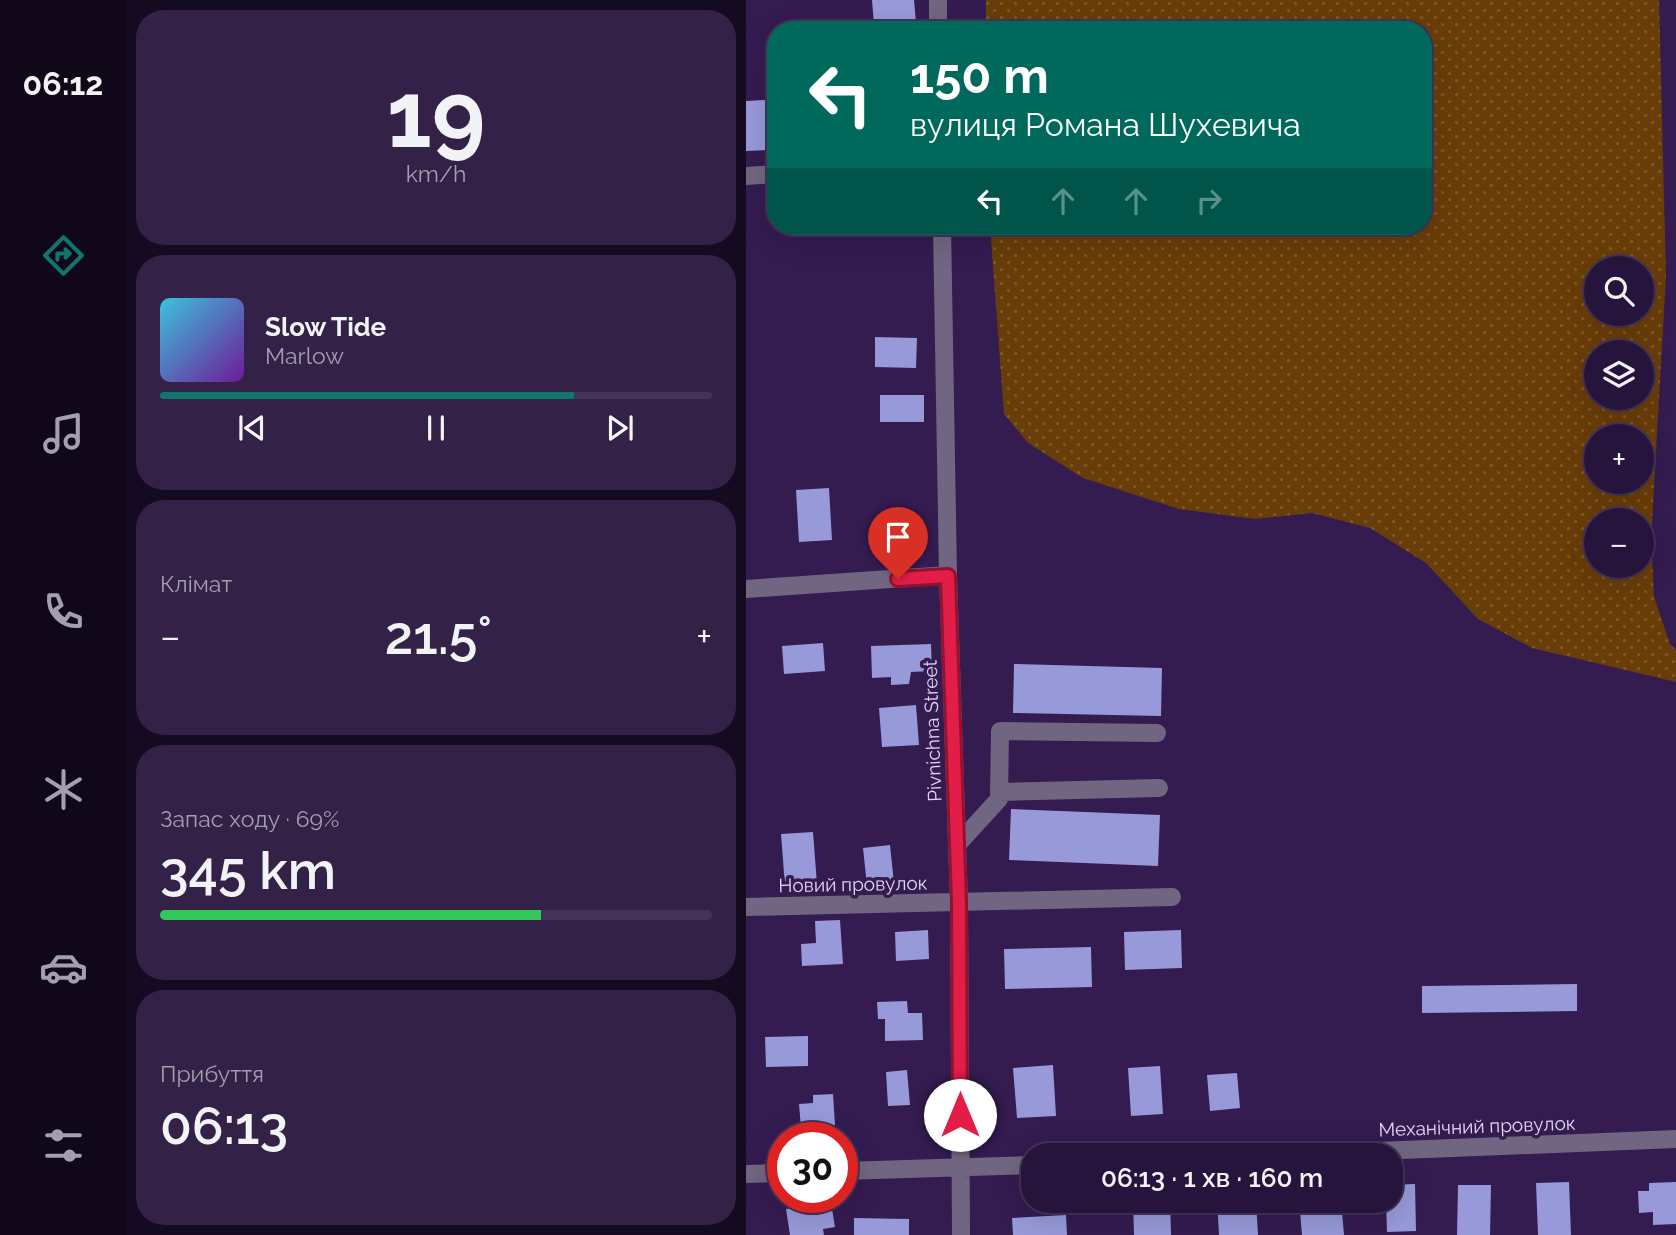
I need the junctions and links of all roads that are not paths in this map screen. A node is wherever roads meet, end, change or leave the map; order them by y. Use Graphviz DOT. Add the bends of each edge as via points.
graph roads {
  1 [pos="938,0"];
  2 [pos="938,21"];
  3 [pos="767,175"];
  4 [pos="746,176"];
  5 [pos="942,235"];
  6 [pos="948,576"];
  7 [pos="746,589"];
  8 [pos="1157,733"];
  9 [pos="1159,788"];
  10 [pos="1000,792"];
  11 [pos="957,845"];
  12 [pos="1172,897"];
  13 [pos="959,902"];
  14 [pos="746,907"];
  15 [pos="1676,1139"];
  16 [pos="1403,1150"];
  17 [pos="1021,1166"];
  18 [pos="961,1168"];
  19 [pos="858,1171"];
  20 [pos="767,1173"];
  21 [pos="746,1174"];
  22 [pos="961,1235"];
  1 -- 2 [label="street"];
  3 -- 4 [label="street"];
  5 -- 6 [label="street, Pivnichna Street"];
  6 -- 7 [label="street"];
  6 -- 11 [label="street, Pivnichna Street"];
  8 -- 10 [label="street" via="1000,731"];
  9 -- 10 [label="street"];
  10 -- 11 [label="street" via="999,799"];
  11 -- 13 [label="street, Pivnichna Street"];
  12 -- 13 [label="street, Новий провулок"];
  13 -- 14 [label="street, Новий провулок"];
  13 -- 18 [label="street, Pivnichna Street"];
  15 -- 16 [label="street, Механічний провулок"];
  17 -- 18 [label="street"];
  18 -- 19 [label="street"];
  18 -- 22 [label="street, Pivnichna Street"];
  20 -- 21 [label="street"];
}
